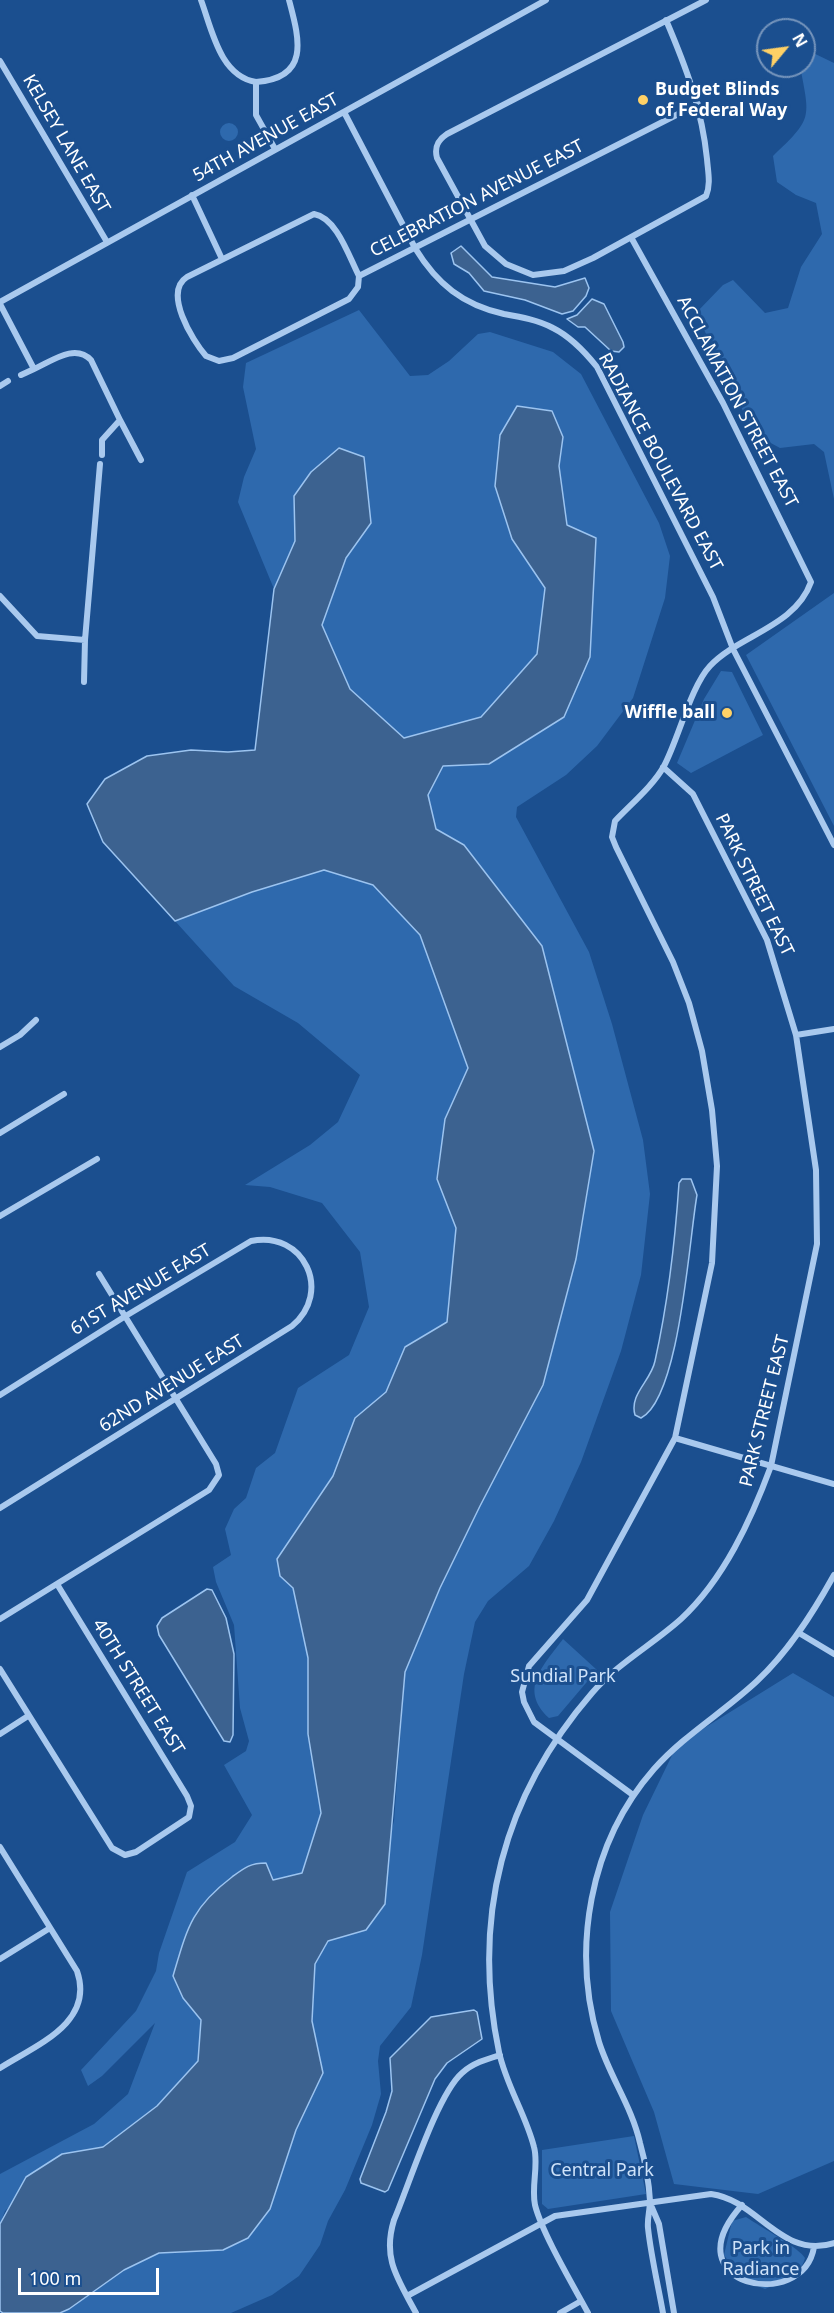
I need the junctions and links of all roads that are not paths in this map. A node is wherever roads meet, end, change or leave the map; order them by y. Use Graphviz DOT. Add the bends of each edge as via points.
graph roads {
  1 [pos="201,0"];
  2 [pos="289,0"];
  3 [pos="546,0"];
  4 [pos="706,0"];
  5 [pos="666,20"];
  6 [pos="0,61"];
  7 [pos="256,82"];
  8 [pos="698,104"];
  9 [pos="344,112"];
  10 [pos="275,149"];
  11 [pos="192,195"];
  12 [pos="472,218"];
  13 [pos="632,239"];
  14 [pos="106,243"];
  15 [pos="415,248"];
  16 [pos="222,259"];
  17 [pos="358,276"];
  18 [pos="0,303"];
  19 [pos="34,369"];
  20 [pos="21,375"];
  21 [pos="8,381"];
  22 [pos="0,386"];
  23 [pos="120,420"];
  24 [pos="102,455"];
  25 [pos="141,460"];
  26 [pos="99,464"];
  27 [pos="0,596"];
  28 [pos="85,640"];
  29 [pos="733,649"];
  30 [pos="84,682"];
  31 [pos="663,767"];
  32 [pos="834,845"];
  33 [pos="36,1020"];
  34 [pos="834,1029"];
  35 [pos="796,1035"];
  36 [pos="0,1047"];
  37 [pos="64,1094"];
  38 [pos="0,1133"];
  39 [pos="97,1159"];
  40 [pos="0,1216"];
  41 [pos="301,1257"];
  42 [pos="99,1274"];
  43 [pos="124,1317"];
  44 [pos="0,1395"];
  45 [pos="175,1400"];
  46 [pos="675,1438"];
  47 [pos="771,1466"];
  48 [pos="834,1484"];
  49 [pos="0,1508"];
  50 [pos="834,1575"];
  51 [pos="57,1584"];
  52 [pos="0,1619"];
  53 [pos="799,1633"];
  54 [pos="834,1654"];
  55 [pos="0,1668"];
  56 [pos="28,1716"];
  57 [pos="0,1734"];
  58 [pos="556,1739"];
  59 [pos="633,1795"];
  60 [pos="0,1847"];
  61 [pos="50,1928"];
  62 [pos="0,1959"];
  63 [pos="500,2055"];
  64 [pos="0,2068"];
  65 [pos="650,2202"];
  66 [pos="742,2205"];
  67 [pos="542,2222"];
  68 [pos="834,2243"];
  69 [pos="814,2247"];
  70 [pos="801,2281"];
  71 [pos="742,2288"];
  72 [pos="406,2296"];
  73 [pos="581,2301"];
  74 [pos="416,2313"];
  75 [pos="560,2313"];
  76 [pos="588,2313"];
  77 [pos="663,2313"];
  78 [pos="674,2313"];
  1 -- 7 [label="street" via="230,69 245,80"];
  2 -- 7 [label="street" via="299,43 296,59 280,77"];
  3 -- 9 [label="street, 54TH AVENUE EAST"];
  4 -- 5 [label="street"];
  5 -- 8 [label="street"];
  5 -- 12 [label="street" via="447,134 437,144 437,158"];
  6 -- 14 [label="street, KELSEY LANE EAST"];
  7 -- 10 [label="street" via="256,115"];
  8 -- 12 [label="street, CELEBRATION AVENUE EAST"];
  8 -- 13 [label="street" via="704,125 709,183 706,196"];
  9 -- 10 [label="street, 54TH AVENUE EAST"];
  9 -- 15 [label="street, RADIANCE BOULEVARD EAST"];
  10 -- 11 [label="street, 54TH AVENUE EAST"];
  11 -- 14 [label="street, 54TH AVENUE EAST"];
  11 -- 16 [label="street"];
  12 -- 13 [label="street" via="485,246 495,256 518,271 533,275 564,271"];
  12 -- 15 [label="street, CELEBRATION AVENUE EAST"];
  13 -- 29 [label="street, ACCLAMATION STREET EAST" via="723,403 812,582 804,596 768,630"];
  14 -- 18 [label="street, 54TH AVENUE EAST"];
  15 -- 17 [label="street, CELEBRATION AVENUE EAST"];
  15 -- 29 [label="street, RADIANCE BOULEVARD EAST" via="427,268 456,296 479,307 553,328 584,351 597,367 713,597"];
  16 -- 17 [label="street" via="306,216 319,215 331,224"];
  16 -- 17 [label="street, CELEBRATION AVENUE EAST" via="177,287 178,305 201,351 219,361 233,358 349,299 358,287"];
  18 -- 19 [label="street"];
  19 -- 20 [label="street"];
  19 -- 23 [label="street" via="75,351 84,353"];
  21 -- 22 [label="street"];
  23 -- 24 [label="street" via="102,440"];
  23 -- 25 [label="street"];
  26 -- 28 [label="street"];
  27 -- 28 [label="street" via="37,636"];
  28 -- 30 [label="street"];
  29 -- 31 [label="street" via="708,668"];
  29 -- 32 [label="street, RADIANCE BOULEVARD EAST"];
  31 -- 35 [label="street, PARK STREET EAST" via="693,794 767,940"];
  31 -- 46 [label="street" via="612,829 616,847 689,1003 712,1110 717,1166 712,1263"];
  33 -- 36 [label="street"];
  34 -- 35 [label="street"];
  35 -- 47 [label="street, PARK STREET EAST" via="816,1170 817,1244"];
  37 -- 38 [label="street"];
  39 -- 40 [label="street"];
  41 -- 43 [label="street, 61ST AVENUE EAST" via="277,1241 251,1241"];
  41 -- 45 [label="street, 62ND AVENUE EAST" via="312,1294 301,1319"];
  42 -- 43 [label="street"];
  43 -- 44 [label="street, 61ST AVENUE EAST"];
  43 -- 45 [label="street"];
  45 -- 49 [label="street, 62ND AVENUE EAST"];
  45 -- 51 [label="street" via="216,1464 218,1481"];
  46 -- 47 [label="street"];
  46 -- 58 [label="street" via="587,1600 529,1666 522,1692 524,1702 534,1722"];
  47 -- 48 [label="street"];
  47 -- 58 [label="street, PARK STREET EAST" via="758,1501 700,1599 609,1677"];
  50 -- 53 [label="street"];
  51 -- 52 [label="street"];
  51 -- 56 [label="street, 40TH STREET EAST" via="187,1796 191,1806 186,1821 136,1852 125,1855 116,1851"];
  53 -- 54 [label="street"];
  53 -- 59 [label="street" via="756,1682 677,1745"];
  55 -- 56 [label="street"];
  56 -- 57 [label="street"];
  58 -- 59 [label="street"];
  58 -- 63 [label="street, PARK STREET EAST" via="528,1785 500,1860 489,1967 490,2000"];
  59 -- 65 [label="street" via="611,1838 593,1888 586,1942 587,1978 600,2043 640,2140"];
  60 -- 61 [label="street"];
  61 -- 62 [label="street"];
  61 -- 64 [label="street" via="77,1971 81,1986 79,2006 67,2024"];
  63 -- 67 [label="street, PARK STREET EAST" via="534,2147 535,2205"];
  63 -- 72 [label="street" via="463,2072 447,2090 394,2220 389,2252"];
  65 -- 66 [label="street" via="711,2194"];
  65 -- 67 [label="street" via="571,2212"];
  65 -- 77 [label="street" via="648,2226"];
  65 -- 78 [label="street" via="659,2224"];
  66 -- 69 [label="street" via="782,2237"];
  66 -- 71 [label="street" via="728,2221 719,2248 728,2276"];
  67 -- 72 [label="street"];
  67 -- 73 [label="street, PARK STREET EAST"];
  68 -- 69 [label="street"];
  69 -- 70 [label="street" via="811,2266"];
  72 -- 74 [label="street"];
  73 -- 75 [label="street"];
  73 -- 76 [label="street, PARK STREET EAST"];
}
